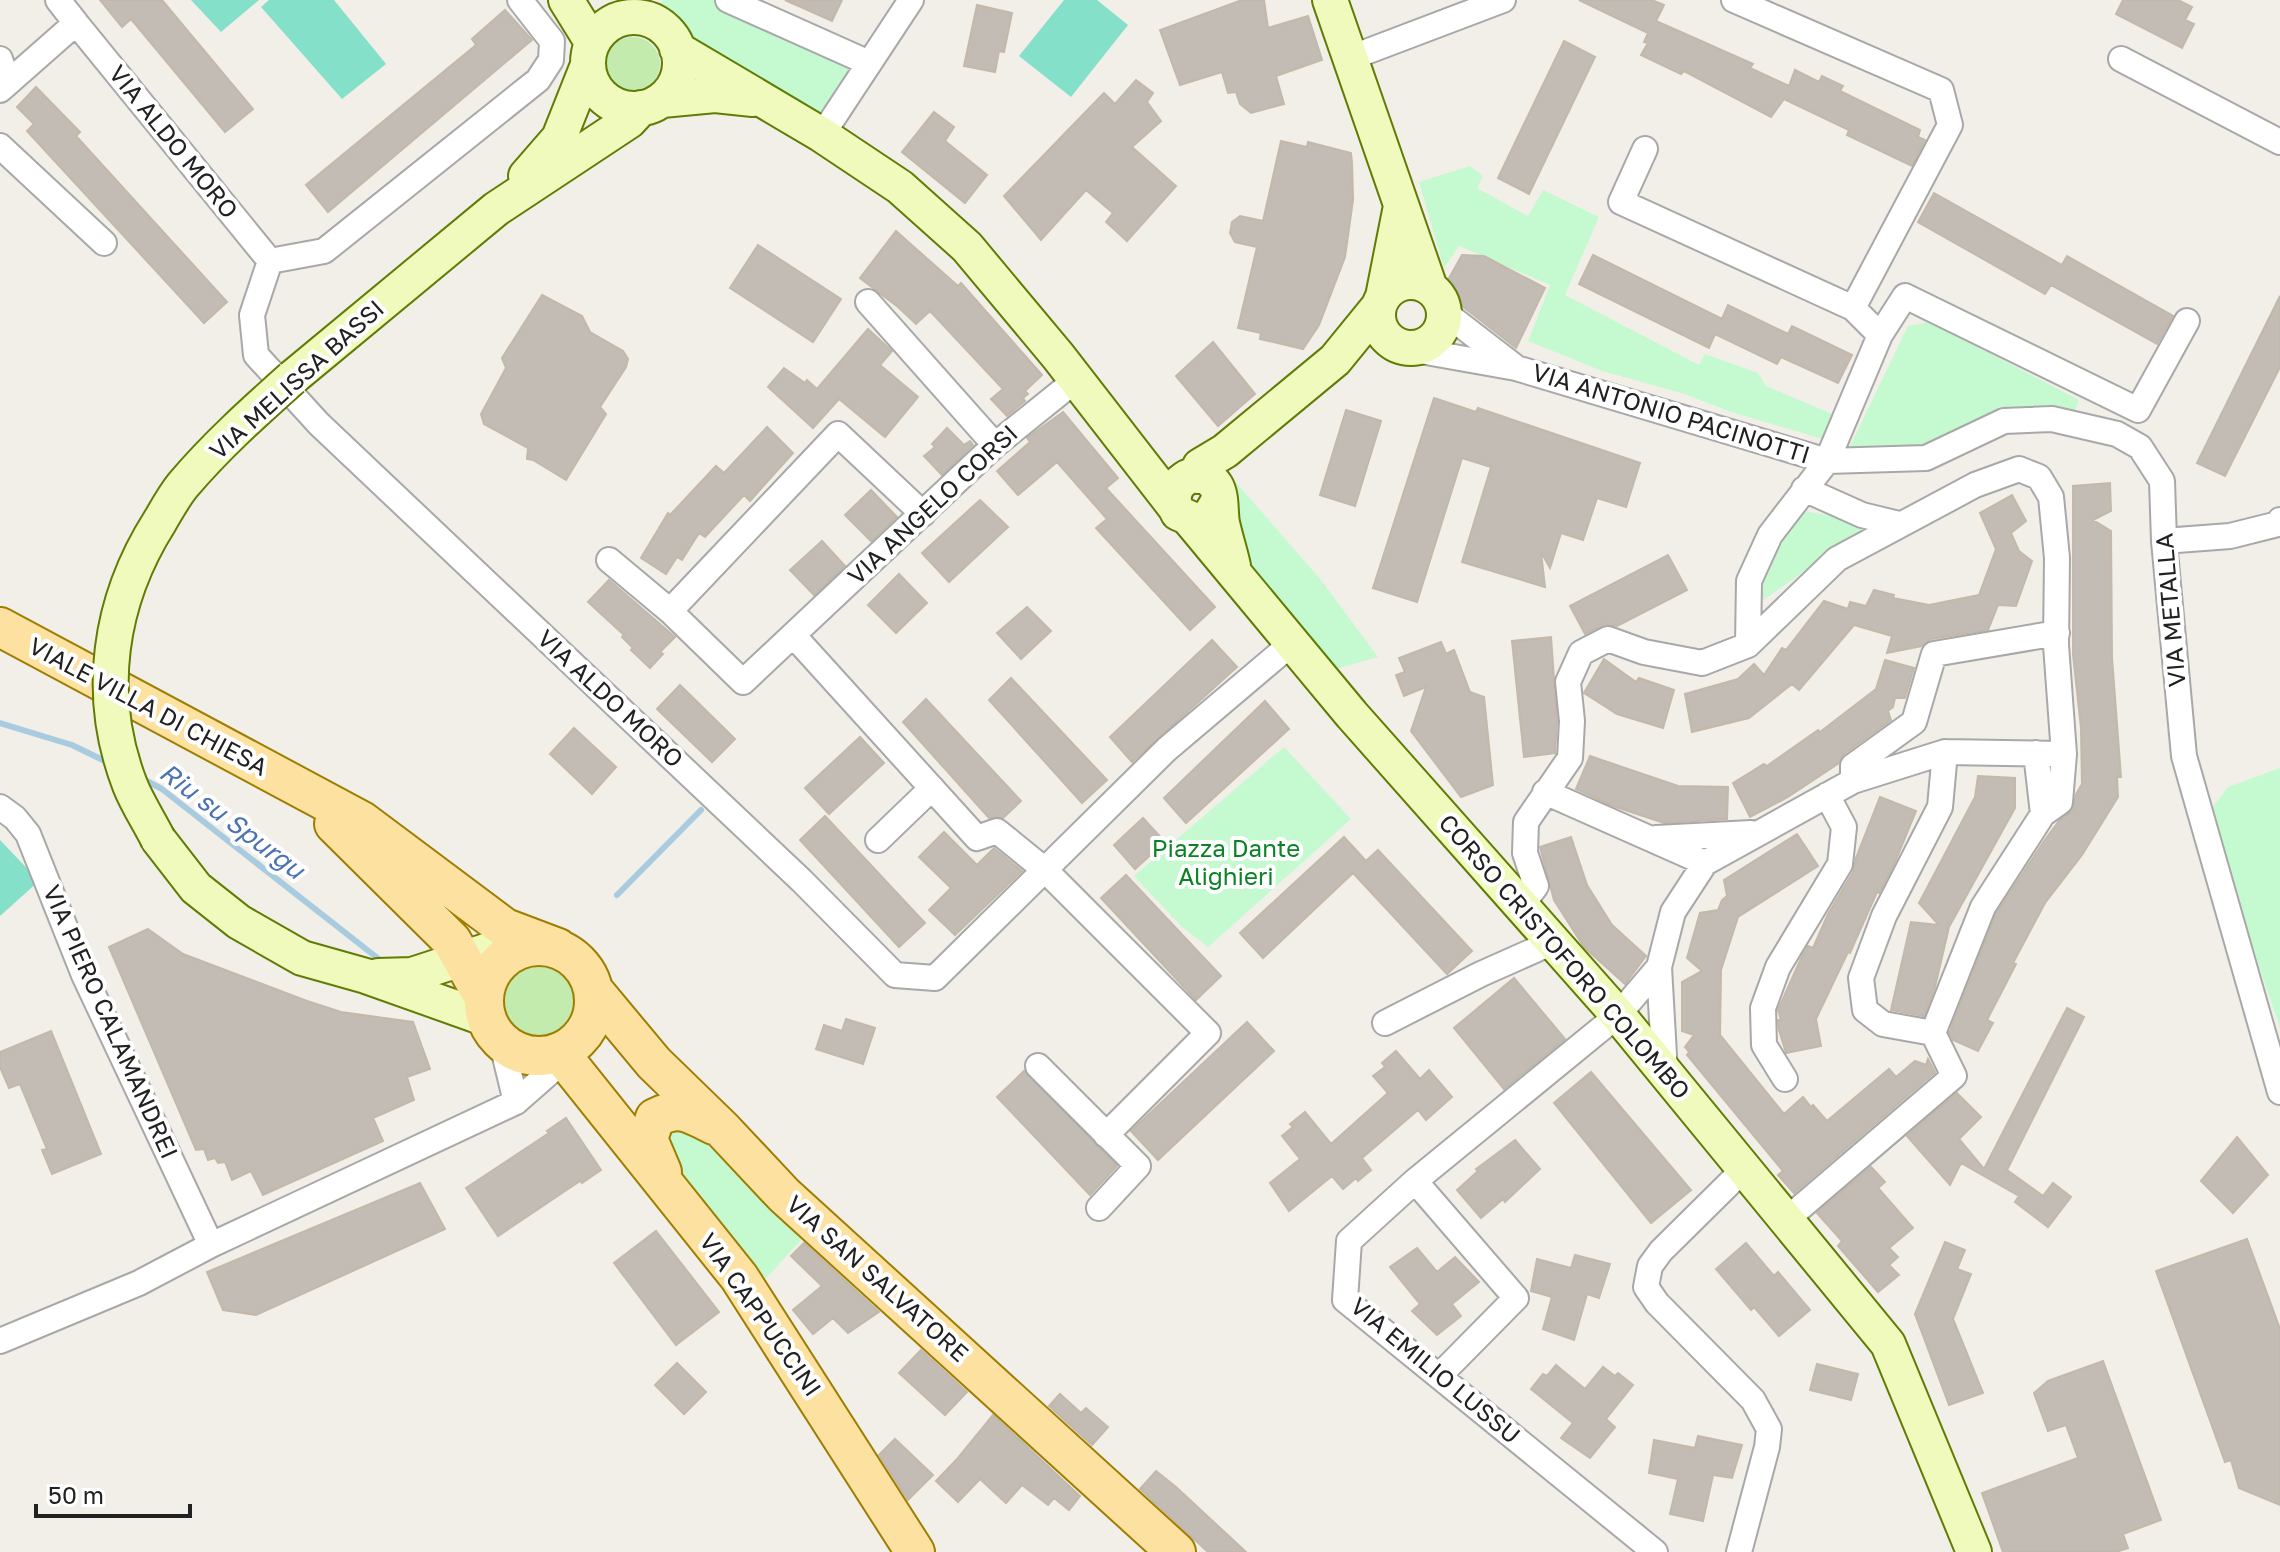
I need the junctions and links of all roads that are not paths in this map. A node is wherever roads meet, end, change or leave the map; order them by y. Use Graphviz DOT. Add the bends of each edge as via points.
graph roads {
  1 [pos="58,0"];
  2 [pos="520,0"];
  3 [pos="566,0"];
  4 [pos="606,0"];
  5 [pos="728,0"];
  6 [pos="911,0"];
  7 [pos="1330,0"];
  8 [pos="1503,0"];
  9 [pos="1734,0"];
  10 [pos="635,18"];
  11 [pos="76,23"];
  12 [pos="677,49"];
  13 [pos="590,54"];
  14 [pos="1350,58"];
  15 [pos="0,59"];
  16 [pos="2121,59"];
  17 [pos="869,63"];
  18 [pos="4,86"];
  19 [pos="761,99"];
  20 [pos="652,104"];
  21 [pos="822,135"];
  22 [pos="2280,142"];
  23 [pos="0,146"];
  24 [pos="1645,149"];
  25 [pos="1401,206"];
  26 [pos="496,209"];
  27 [pos="104,243"];
  28 [pos="270,261"];
  29 [pos="1437,300"];
  30 [pos="868,302"];
  31 [pos="1381,302"];
  32 [pos="1853,308"];
  33 [pos="2187,321"];
  34 [pos="1880,335"];
  35 [pos="1404,348"];
  36 [pos="1335,360"];
  37 [pos="1516,368"];
  38 [pos="1077,379"];
  39 [pos="995,445"];
  40 [pos="1827,461"];
  41 [pos="1804,489"];
  42 [pos="1198,496"];
  43 [pos="923,514"];
  44 [pos="2280,520"];
  45 [pos="1899,524"];
  46 [pos="2164,541"];
  47 [pos="609,560"];
  48 [pos="670,611"];
  49 [pos="0,627"];
  50 [pos="2057,633"];
  51 [pos="793,635"];
  52 [pos="1291,644"];
  53 [pos="1748,645"];
  54 [pos="1914,722"];
  55 [pos="1945,752"];
  56 [pos="2036,753"];
  57 [pos="2064,754"];
  58 [pos="1920,760"];
  59 [pos="1853,781"];
  60 [pos="295,786"];
  61 [pos="932,788"];
  62 [pos="1545,792"];
  63 [pos="1827,795"];
  64 [pos="0,807"];
  65 [pos="2043,814"];
  66 [pos="1757,833"];
  67 [pos="1650,839"];
  68 [pos="878,840"];
  69 [pos="1525,853"];
  70 [pos="1705,863"];
  71 [pos="1045,870"];
  72 [pos="1496,878"];
  73 [pos="1521,906"];
  74 [pos="1553,942"];
  75 [pos="558,948"];
  76 [pos="514,951"];
  77 [pos="461,958"];
  78 [pos="1659,967"];
  79 [pos="366,976"];
  80 [pos="594,991"];
  81 [pos="1618,1015"];
  82 [pos="490,1019"];
  83 [pos="1385,1023"];
  84 [pos="1933,1033"];
  85 [pos="554,1054"];
  86 [pos="1038,1066"];
  87 [pos="1665,1073"];
  88 [pos="1785,1079"];
  89 [pos="2280,1092"];
  90 [pos="516,1102"];
  91 [pos="723,1130"];
  92 [pos="1106,1135"];
  93 [pos="1745,1168"];
  94 [pos="1415,1181"];
  95 [pos="669,1188"];
  96 [pos="1099,1208"];
  97 [pos="1787,1219"];
  98 [pos="211,1245"];
  99 [pos="0,1341"];
  100 [pos="1439,1376"];
  101 [pos="915,1552"];
  102 [pos="1176,1552"];
  103 [pos="1655,1552"];
  104 [pos="1739,1552"];
  105 [pos="1974,1552"];
  1 -- 11 [label="street, VIA ALDO MORO"];
  2 -- 28 [label="street" via="552,41 551,60 538,80 324,251"];
  3 -- 13 [label="street"];
  4 -- 10 [label="street"];
  5 -- 17 [label="street"];
  6 -- 17 [label="street"];
  7 -- 14 [label="street"];
  8 -- 14 [label="street"];
  9 -- 32 [label="street" via="1941,90 1950,125"];
  10 -- 12 [label="street" via="661,27"];
  10 -- 13 [label="street" via="610,24"];
  11 -- 18 [label="street"];
  11 -- 28 [label="street, VIA ALDO MORO"];
  12 -- 19 [label="street"];
  12 -- 20 [label="street" via="678,77 672,90"];
  13 -- 20 [label="street" via="593,85 603,98 617,106"];
  13 -- 26 [label="street, VIA MELISSA BASSI" via="559,138"];
  14 -- 25 [label="street"];
  15 -- 18 [label="street"];
  16 -- 22 [label="street"];
  17 -- 21 [label="street"];
  19 -- 20 [label="street" via="715,95"];
  19 -- 21 [label="street"];
  20 -- 26 [label="street, VIA MELISSA BASSI"];
  21 -- 38 [label="street" via="900,187 967,247"];
  23 -- 27 [label="street"];
  24 -- 32 [label="street" via="1621,202"];
  25 -- 29 [label="street"];
  25 -- 31 [label="street"];
  26 -- 79 [label="street, VIA MELISSA BASSI, bridge" via="292,378 181,487 144,547 124,592 113,639 111,679 120,755 158,839 196,888 239,922 302,958"];
  28 -- 71 [label="street, VIA ALDO MORO" via="252,315 256,355 319,424 895,975 935,978"];
  29 -- 31 [label="street" via="1419,283 1408,282 1397,285"];
  29 -- 35 [label="street" via="1439,334 1431,342"];
  29 -- 37 [label="street, VIA ANTONIO PACINOTTI"];
  30 -- 39 [label="street"];
  31 -- 35 [label="street" via="1382,332"];
  31 -- 36 [label="street"];
  32 -- 34 [label="street"];
  33 -- 34 [label="street" via="2138,410 1905,296"];
  34 -- 40 [label="street"];
  35 -- 36 [label="street"];
  35 -- 37 [label="street, VIA ANTONIO PACINOTTI"];
  36 -- 42 [label="street, CORSO CRISTOFORO COLOMBO" via="1225,451"];
  37 -- 40 [label="street, VIA ANTONIO PACINOTTI"];
  38 -- 39 [label="street, VIA ANGELO CORSI"];
  38 -- 42 [label="street" via="1127,447 1179,470"];
  39 -- 43 [label="street, VIA ANGELO CORSI"];
  40 -- 41 [label="street"];
  40 -- 46 [label="street, VIA METALLA" via="1926,458 2004,421 2052,419 2117,434 2140,447 2162,481"];
  41 -- 45 [label="street" via="1862,515"];
  41 -- 53 [label="street" via="1770,535 1749,581"];
  42 -- 52 [label="street, CORSO CRISTOFORO COLOMBO" via="1222,522 1235,574"];
  43 -- 48 [label="street" via="838,434"];
  43 -- 51 [label="street, VIA ANGELO CORSI"];
  44 -- 46 [label="street" via="2230,536"];
  45 -- 50 [label="street" via="2019,469 2039,477 2051,497"];
  45 -- 53 [label="street" via="1837,559"];
  46 -- 89 [label="street, VIA METALLA" via="2184,756"];
  47 -- 48 [label="street"];
  48 -- 51 [label="street, VIA ANGELO CORSI" via="743,682"];
  49 -- 60 [label="main road, VIALE VILLA DI CHIESA"];
  50 -- 54 [label="street" via="1934,654"];
  50 -- 57 [label="street"];
  51 -- 61 [label="street"];
  52 -- 71 [label="street, VIA ALDO MORO" via="1167,749"];
  52 -- 72 [label="street, CORSO CRISTOFORO COLOMBO"];
  53 -- 62 [label="street" via="1702,663 1608,639 1581,653 1568,682 1570,758"];
  54 -- 58 [label="street"];
  54 -- 59 [label="street" via="1853,766"];
  55 -- 56 [label="street"];
  55 -- 58 [label="street"];
  55 -- 84 [label="street" via="1940,807 1884,916 1861,978 1865,1010 1883,1024"];
  56 -- 57 [label="street"];
  56 -- 65 [label="street"];
  57 -- 65 [label="street" via="2060,802"];
  58 -- 59 [label="street"];
  59 -- 63 [label="street"];
  60 -- 75 [label="main road, VIALE VILLA DI CHIESA" via="362,821 505,928"];
  60 -- 77 [label="main road, VIALE VILLA DI CHIESA" via="443,931"];
  61 -- 68 [label="street"];
  61 -- 71 [label="street" via="977,838 997,831"];
  62 -- 67 [label="street"];
  62 -- 69 [label="street" via="1526,822"];
  63 -- 66 [label="street"];
  63 -- 88 [label="street" via="1844,827 1840,864 1778,967 1763,1008 1764,1045"];
  64 -- 98 [label="street, VIA PIERO CALAMANDREI" via="28,834 84,975"];
  65 -- 84 [label="street" via="1983,907"];
  66 -- 67 [label="street"];
  66 -- 70 [label="street"];
  67 -- 70 [label="street"];
  69 -- 72 [label="street"];
  69 -- 73 [label="street" via="1536,886"];
  70 -- 78 [label="street" via="1673,912"];
  71 -- 92 [label="street" via="1208,1033"];
  72 -- 73 [label="street, CORSO CRISTOFORO COLOMBO"];
  73 -- 74 [label="street, CORSO CRISTOFORO COLOMBO"];
  74 -- 81 [label="street, CORSO CRISTOFORO COLOMBO"];
  74 -- 83 [label="street"];
  75 -- 76 [label="main road" via="536,945"];
  75 -- 80 [label="main road" via="582,965"];
  76 -- 77 [label="street, VIA MELISSA BASSI" via="492,949"];
  76 -- 82 [label="main road" via="496,966 486,986"];
  77 -- 79 [label="street, VIA MELISSA BASSI" via="412,975"];
  77 -- 82 [label="main road, VIALE VILLA DI CHIESA"];
  78 -- 81 [label="street, VIA EMILIO LUSSU"];
  78 -- 87 [label="street"];
  79 -- 82 [label="street, VIA MELISSA BASSI"];
  80 -- 85 [label="main road" via="588,1028 576,1043"];
  80 -- 91 [label="main road, VIA SAN SALVATORE" via="654,1063"];
  81 -- 87 [label="street, CORSO CRISTOFORO COLOMBO"];
  81 -- 94 [label="street, VIA EMILIO LUSSU"];
  82 -- 85 [label="main road" via="523,1054"];
  82 -- 90 [label="street"];
  84 -- 97 [label="street" via="1954,1076"];
  85 -- 90 [label="street" via="549,1073"];
  85 -- 95 [label="main road, VIA CAPPUCCINI"];
  86 -- 92 [label="street"];
  87 -- 93 [label="street, CORSO CRISTOFORO COLOMBO"];
  90 -- 98 [label="street"];
  91 -- 95 [label="main road" via="682,1110 655,1118 648,1139"];
  91 -- 102 [label="main road, VIA SAN SALVATORE" via="784,1195"];
  92 -- 96 [label="street" via="1138,1166"];
  93 -- 97 [label="street, CORSO CRISTOFORO COLOMBO"];
  93 -- 104 [label="street" via="1661,1251 1650,1266 1646,1287 1753,1400 1769,1429"];
  94 -- 100 [label="street" via="1516,1298"];
  94 -- 100 [label="street, VIA EMILIO LUSSU" via="1349,1241 1345,1300"];
  95 -- 101 [label="main road, VIA CAPPUCCINI" via="739,1277"];
  97 -- 105 [label="street, CORSO CRISTOFORO COLOMBO" via="1888,1344"];
  98 -- 99 [label="street" via="139,1283"];
  100 -- 103 [label="street, VIA EMILIO LUSSU"];
}
